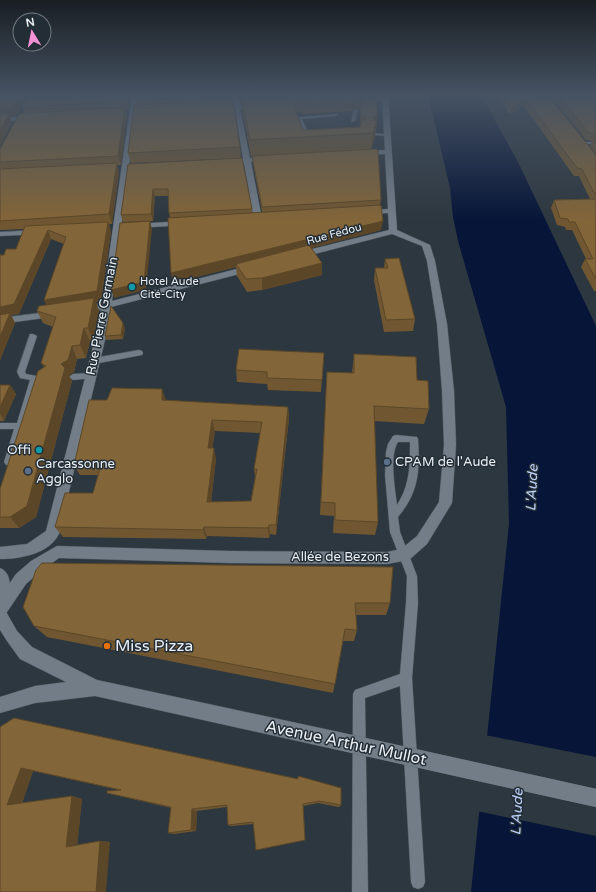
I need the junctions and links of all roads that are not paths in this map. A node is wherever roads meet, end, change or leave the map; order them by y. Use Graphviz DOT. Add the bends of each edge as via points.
graph roads {
  1 [pos="129,137"];
  2 [pos="243,137"];
  3 [pos="307,137"];
  4 [pos="387,137"];
  5 [pos="578,137"];
  6 [pos="315,140"];
  7 [pos="583,143"];
  8 [pos="596,143"];
  9 [pos="587,148"];
  10 [pos="388,152"];
  11 [pos="357,154"];
  12 [pos="279,158"];
  13 [pos="247,160"];
  14 [pos="224,162"];
  15 [pos="392,211"];
  16 [pos="360,212"];
  17 [pos="258,219"];
  18 [pos="196,222"];
  19 [pos="118,227"];
  20 [pos="105,228"];
  21 [pos="393,231"];
  22 [pos="45,232"];
  23 [pos="0,234"];
  24 [pos="292,257"];
  25 [pos="261,265"];
  26 [pos="107,306"];
  27 [pos="91,308"];
  28 [pos="68,312"];
  29 [pos="0,322"];
  30 [pos="33,336"];
  31 [pos="139,353"];
  32 [pos="94,361"];
  33 [pos="91,376"];
  34 [pos="72,377"];
  35 [pos="34,379"];
  36 [pos="47,379"];
  37 [pos="0,426"];
  38 [pos="20,426"];
  39 [pos="7,470"];
  40 [pos="393,516"];
  41 [pos="52,534"];
  42 [pos="57,552"];
  43 [pos="0,553"];
  44 [pos="404,555"];
  45 [pos="0,575"];
  46 [pos="0,599"];
  47 [pos="0,610"];
  48 [pos="0,615"];
  49 [pos="406,678"];
  50 [pos="95,688"];
  51 [pos="0,705"];
  52 [pos="596,798"];
  53 [pos="418,882"];
  54 [pos="360,892"];
  1 -- 19 [label="street, Rue Pierre Germain"];
  2 -- 13 [label="street"];
  3 -- 6 [label="lane"];
  4 -- 10 [label="street"];
  5 -- 7 [label="street"];
  7 -- 8 [label="lane"];
  7 -- 9 [label="street"];
  10 -- 11 [label="street"];
  10 -- 15 [label="street"];
  12 -- 13 [label="street"];
  13 -- 14 [label="street"];
  13 -- 17 [label="street"];
  15 -- 16 [label="street"];
  15 -- 21 [label="street"];
  18 -- 19 [label="street"];
  19 -- 20 [label="street"];
  19 -- 26 [label="street, Rue Pierre Germain"];
  21 -- 24 [label="street, Rue Fédou"];
  21 -- 44 [label="street, Allée de Bezons" via="426,245 431,261 444,345 450,445 446,503 422,540"];
  22 -- 23 [label="street"];
  25 -- 26 [label="street"];
  26 -- 27 [label="street"];
  26 -- 32 [label="street, Rue Pierre Germain"];
  28 -- 29 [label="street"];
  30 -- 35 [label="lane" via="21,372 23,376"];
  31 -- 32 [label="lane"];
  32 -- 33 [label="street, Rue Pierre Germain"];
  33 -- 34 [label="lane"];
  33 -- 41 [label="street, Rue Pierre Germain"];
  35 -- 36 [label="lane"];
  35 -- 38 [label="lane"];
  37 -- 38 [label="lane"];
  38 -- 39 [label="lane"];
  40 -- 40 [label="lane" via="411,489 415,462 414,439 396,438 392,442 389,466"];
  40 -- 44 [label="lane" via="395,532"];
  41 -- 42 [label="street, Rue Pierre Germain"];
  41 -- 43 [label="street" via="39,546 20,553"];
  42 -- 44 [label="street, Allée de Bezons" via="238,557 387,558"];
  42 -- 47 [label="street" via="21,579"];
  44 -- 49 [label="lane" via="412,576"];
  45 -- 46 [label="street" via="3,579"];
  48 -- 50 [label="street, Avenue Arthur Mullot" via="12,636 26,652"];
  49 -- 53 [label="lane"];
  49 -- 54 [label="lane" via="359,694"];
  50 -- 51 [label="street, Avenue Arthur Mullot" via="36,693"];
  50 -- 52 [label="street, Avenue Arthur Mullot, bridge"];
}
